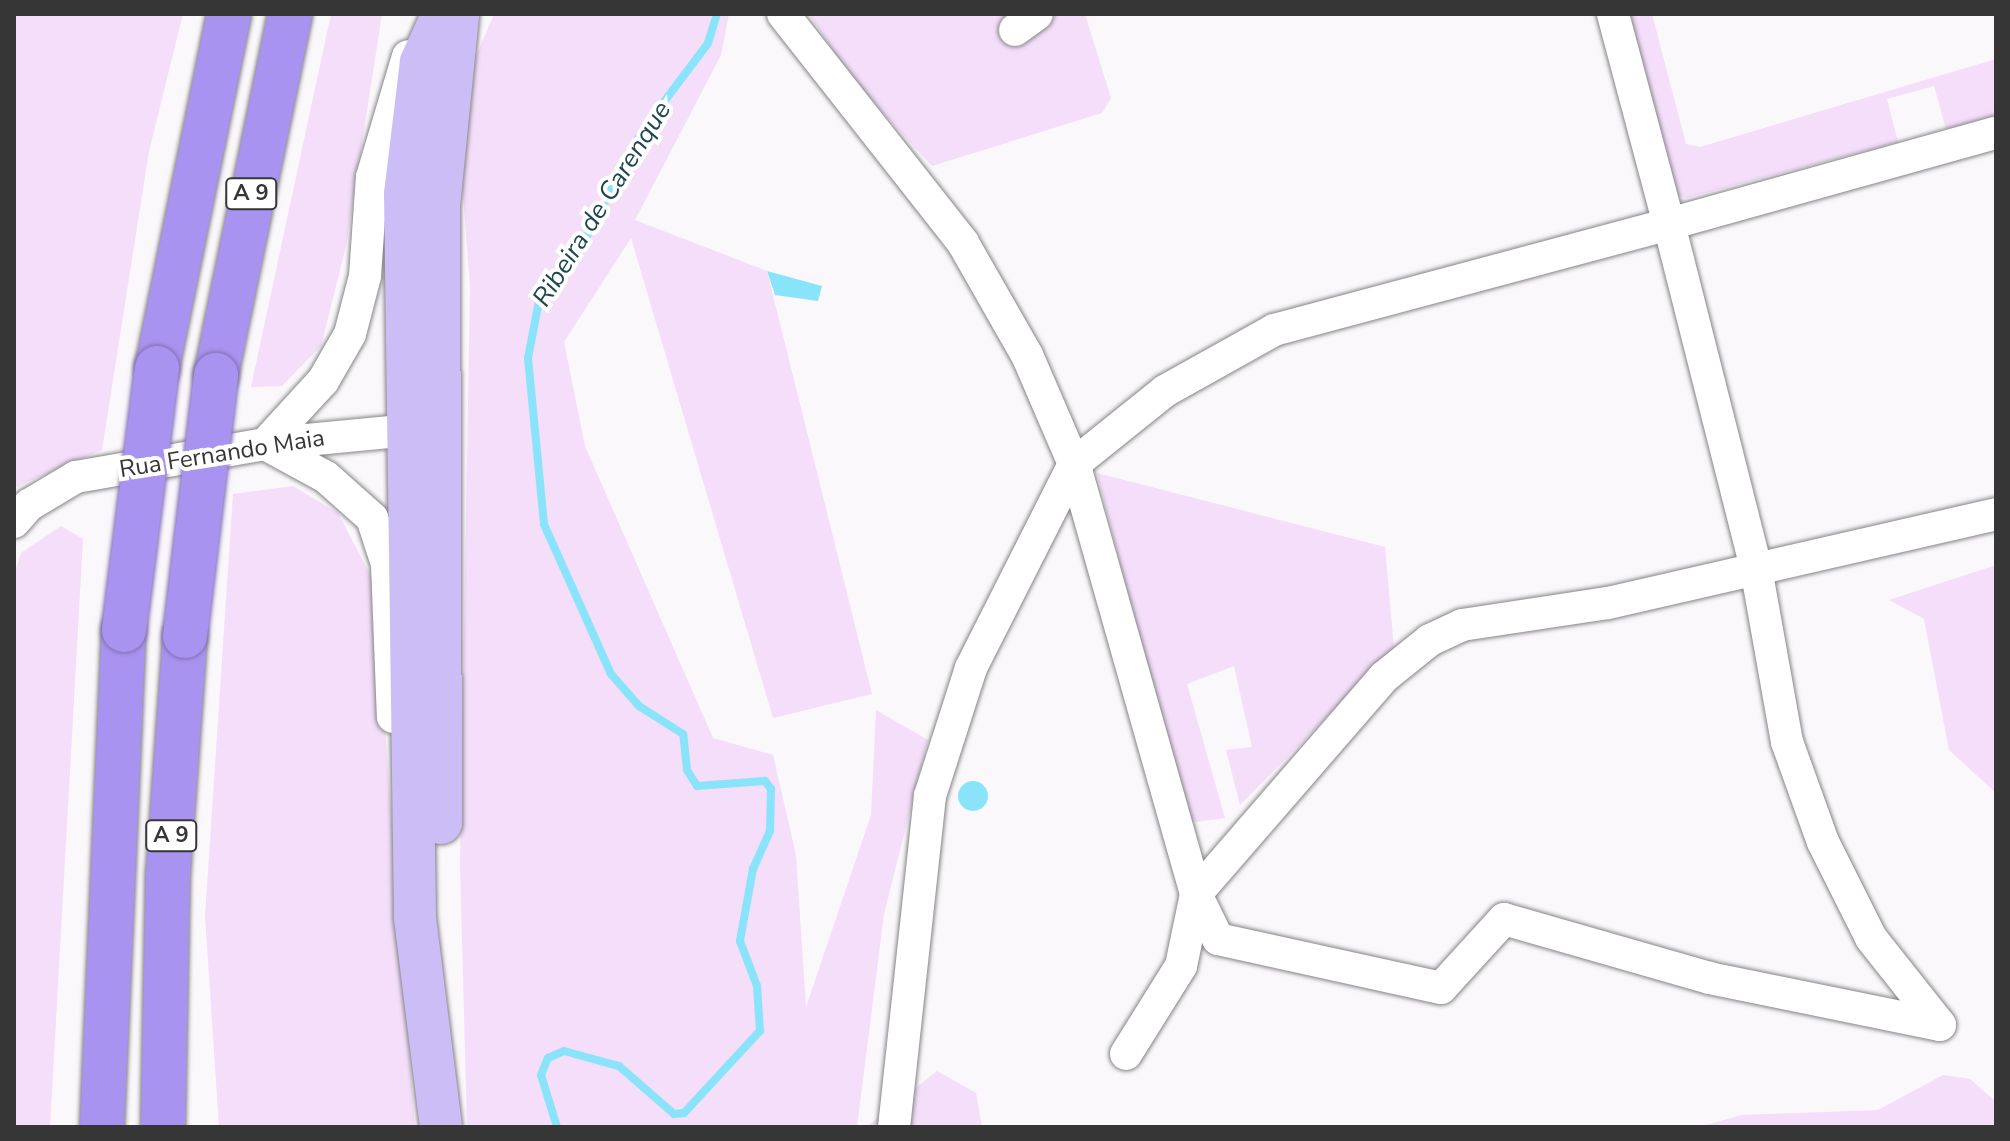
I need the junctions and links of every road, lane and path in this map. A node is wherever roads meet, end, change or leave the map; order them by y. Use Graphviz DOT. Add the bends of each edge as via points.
graph roads {
  1 [pos="229,14"];
  2 [pos="290,14"];
  3 [pos="431,14"];
  4 [pos="443,14"];
  5 [pos="458,14"];
  6 [pos="783,14"];
  7 [pos="1613,14"];
  8 [pos="1996,133"];
  9 [pos="1669,224"];
  10 [pos="426,428"];
  11 [pos="265,444"];
  12 [pos="1074,464"];
  13 [pos="1996,514"];
  14 [pos="14,522"];
  15 [pos="1756,568"];
  16 [pos="1196,894"];
  17 [pos="415,918"];
  18 [pos="1126,1054"];
  19 [pos="440,1110"];
  20 [pos="102,1127"];
  21 [pos="163,1127"];
  22 [pos="894,1127"];
  1 -- 20 [label="highway, A 9, bridge" via="157,368 124,630"];
  2 -- 21 [label="highway, A 9, bridge" via="216,375 185,636 167,904"];
  3 -- 11 [label="street" via="413,37 372,177 365,276 350,334 323,381"];
  4 -- 10 [label="main road" via="421,62 411,112"];
  5 -- 10 [label="main road" via="439,206"];
  6 -- 12 [label="street" via="963,243 1027,355"];
  7 -- 9 [label="street"];
  8 -- 9 [label="street"];
  9 -- 12 [label="street" via="1274,330 1165,391"];
  9 -- 15 [label="street"];
  10 -- 11 [label="street, Rua Fernando Maia"];
  10 -- 17 [label="main road"];
  10 -- 19 [label="main road"];
  11 -- 14 [label="street, Rua Fernando Maia" via="76,477"];
  11 -- 17 [label="street" via="326,477 372,518 387,564 395,756"];
  12 -- 16 [label="street"];
  12 -- 22 [label="street" via="971,668 930,796"];
  13 -- 15 [label="street"];
  15 -- 16 [label="street" via="1608,603 1462,625 1430,640 1384,677"];
  15 -- 16 [label="street" via="1787,742 1823,842 1871,938 1940,1025 1710,978 1504,919 1441,988 1218,939"];
  16 -- 18 [label="street" via="1181,966"];
  17 -- 19 [label="main road"];
}
